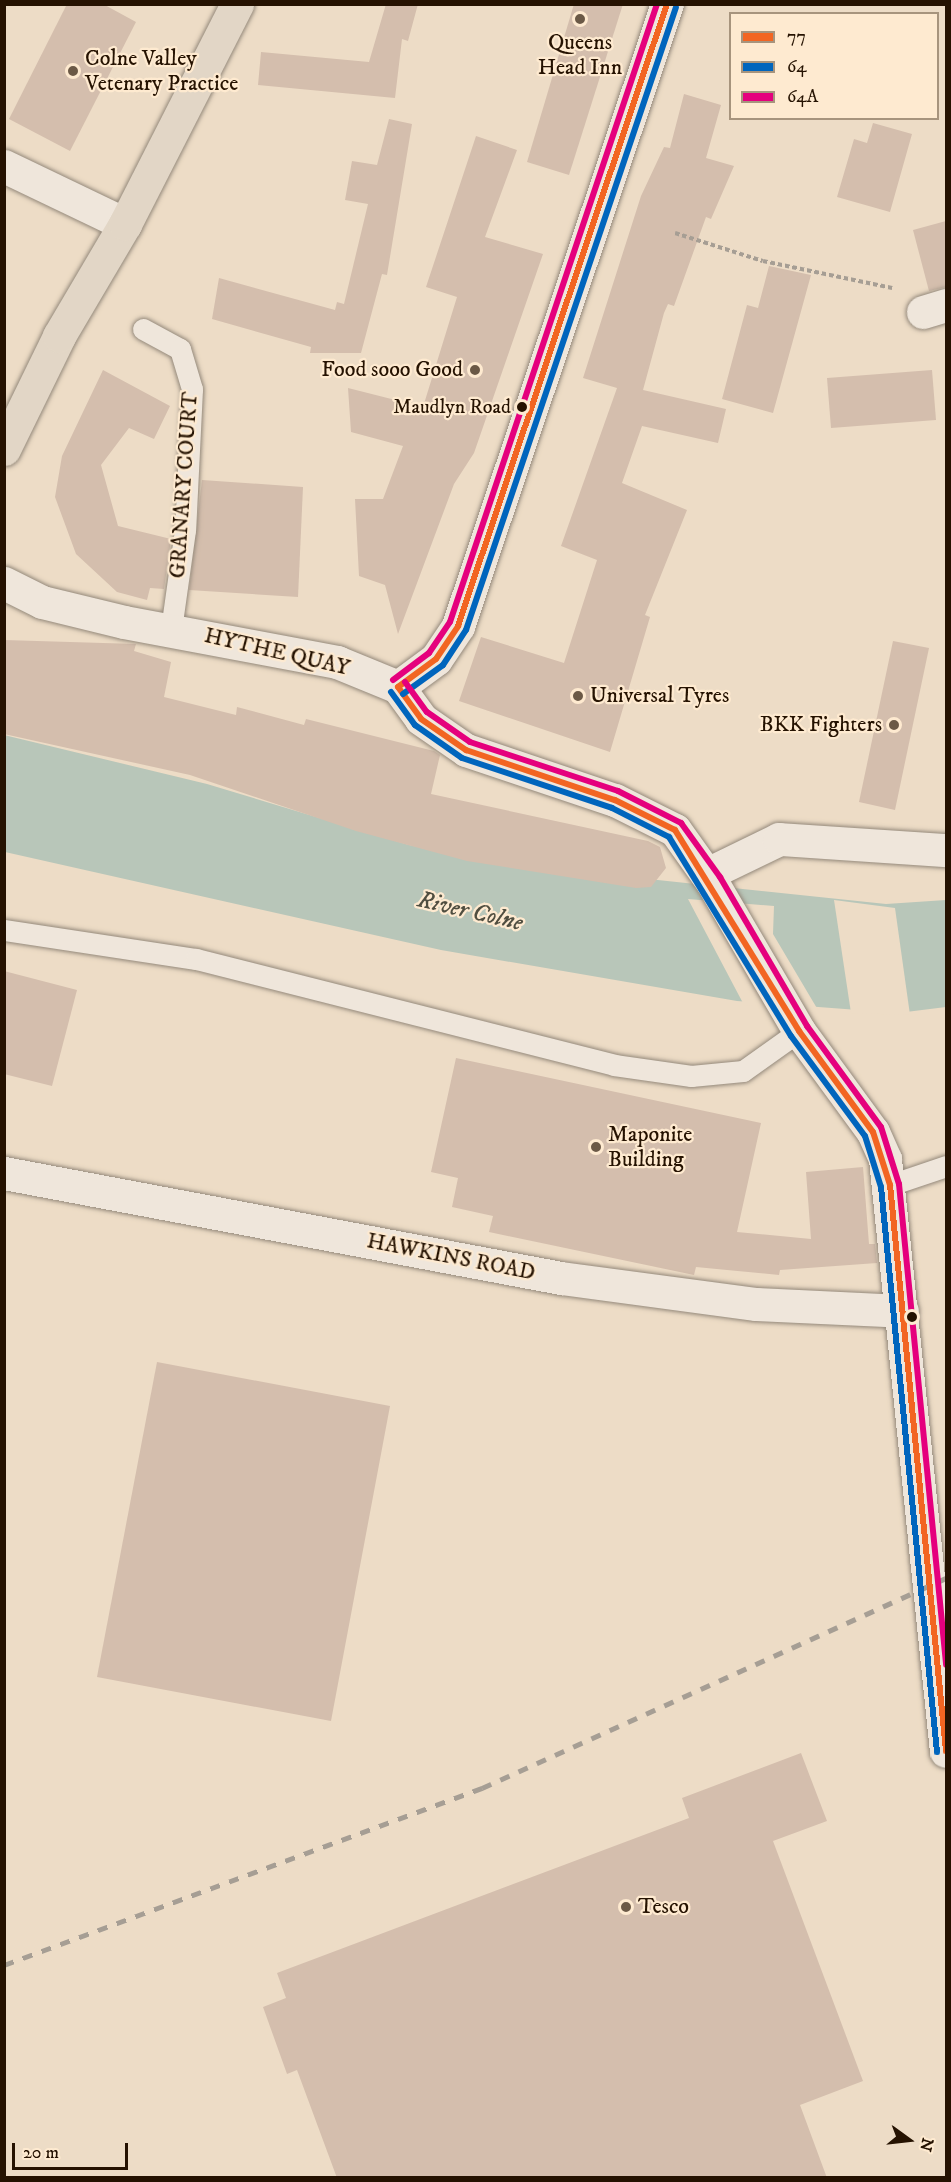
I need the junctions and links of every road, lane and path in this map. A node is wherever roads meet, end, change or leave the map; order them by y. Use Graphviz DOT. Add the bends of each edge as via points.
graph roads {
  1 [pos="237,4"];
  2 [pos="667,4"];
  3 [pos="4,166"];
  4 [pos="125,225"];
  5 [pos="675,233"];
  6 [pos="892,288"];
  7 [pos="143,329"];
  8 [pos="4,449"];
  9 [pos="4,584"];
  10 [pos="171,629"];
  11 [pos="398,687"];
  12 [pos="946,850"];
  13 [pos="710,878"];
  14 [pos="4,930"];
  15 [pos="793,1020"];
  16 [pos="946,1166"];
  17 [pos="4,1173"];
  18 [pos="890,1185"];
  19 [pos="902,1311"];
  20 [pos="946,1751"];
  1 -- 4 [label="main road"];
  2 -- 11 [label="street" via="458,626 436,659"];
  3 -- 4 [label="street"];
  4 -- 8 [label="main road" via="59,336"];
  5 -- 6 [label="path" via="763,261"];
  7 -- 10 [label="lane, GRANARY COURT" via="180,349 192,389 185,530"];
  9 -- 10 [label="street, HYTHE QUAY" via="42,602"];
  10 -- 11 [label="street, HYTHE QUAY" via="337,663"];
  11 -- 13 [label="street" via="421,719 466,750 615,800 675,830"];
  12 -- 13 [label="street" via="779,839"];
  13 -- 15 [label="street"];
  14 -- 15 [label="lane" via="196,959 614,1065 691,1076 742,1071"];
  15 -- 18 [label="street" via="873,1132"];
  16 -- 18 [label="lane"];
  17 -- 19 [label="street, HAWKINS ROAD" via="561,1278 756,1304"];
  18 -- 19 [label="street"];
  19 -- 20 [label="street"];
}
